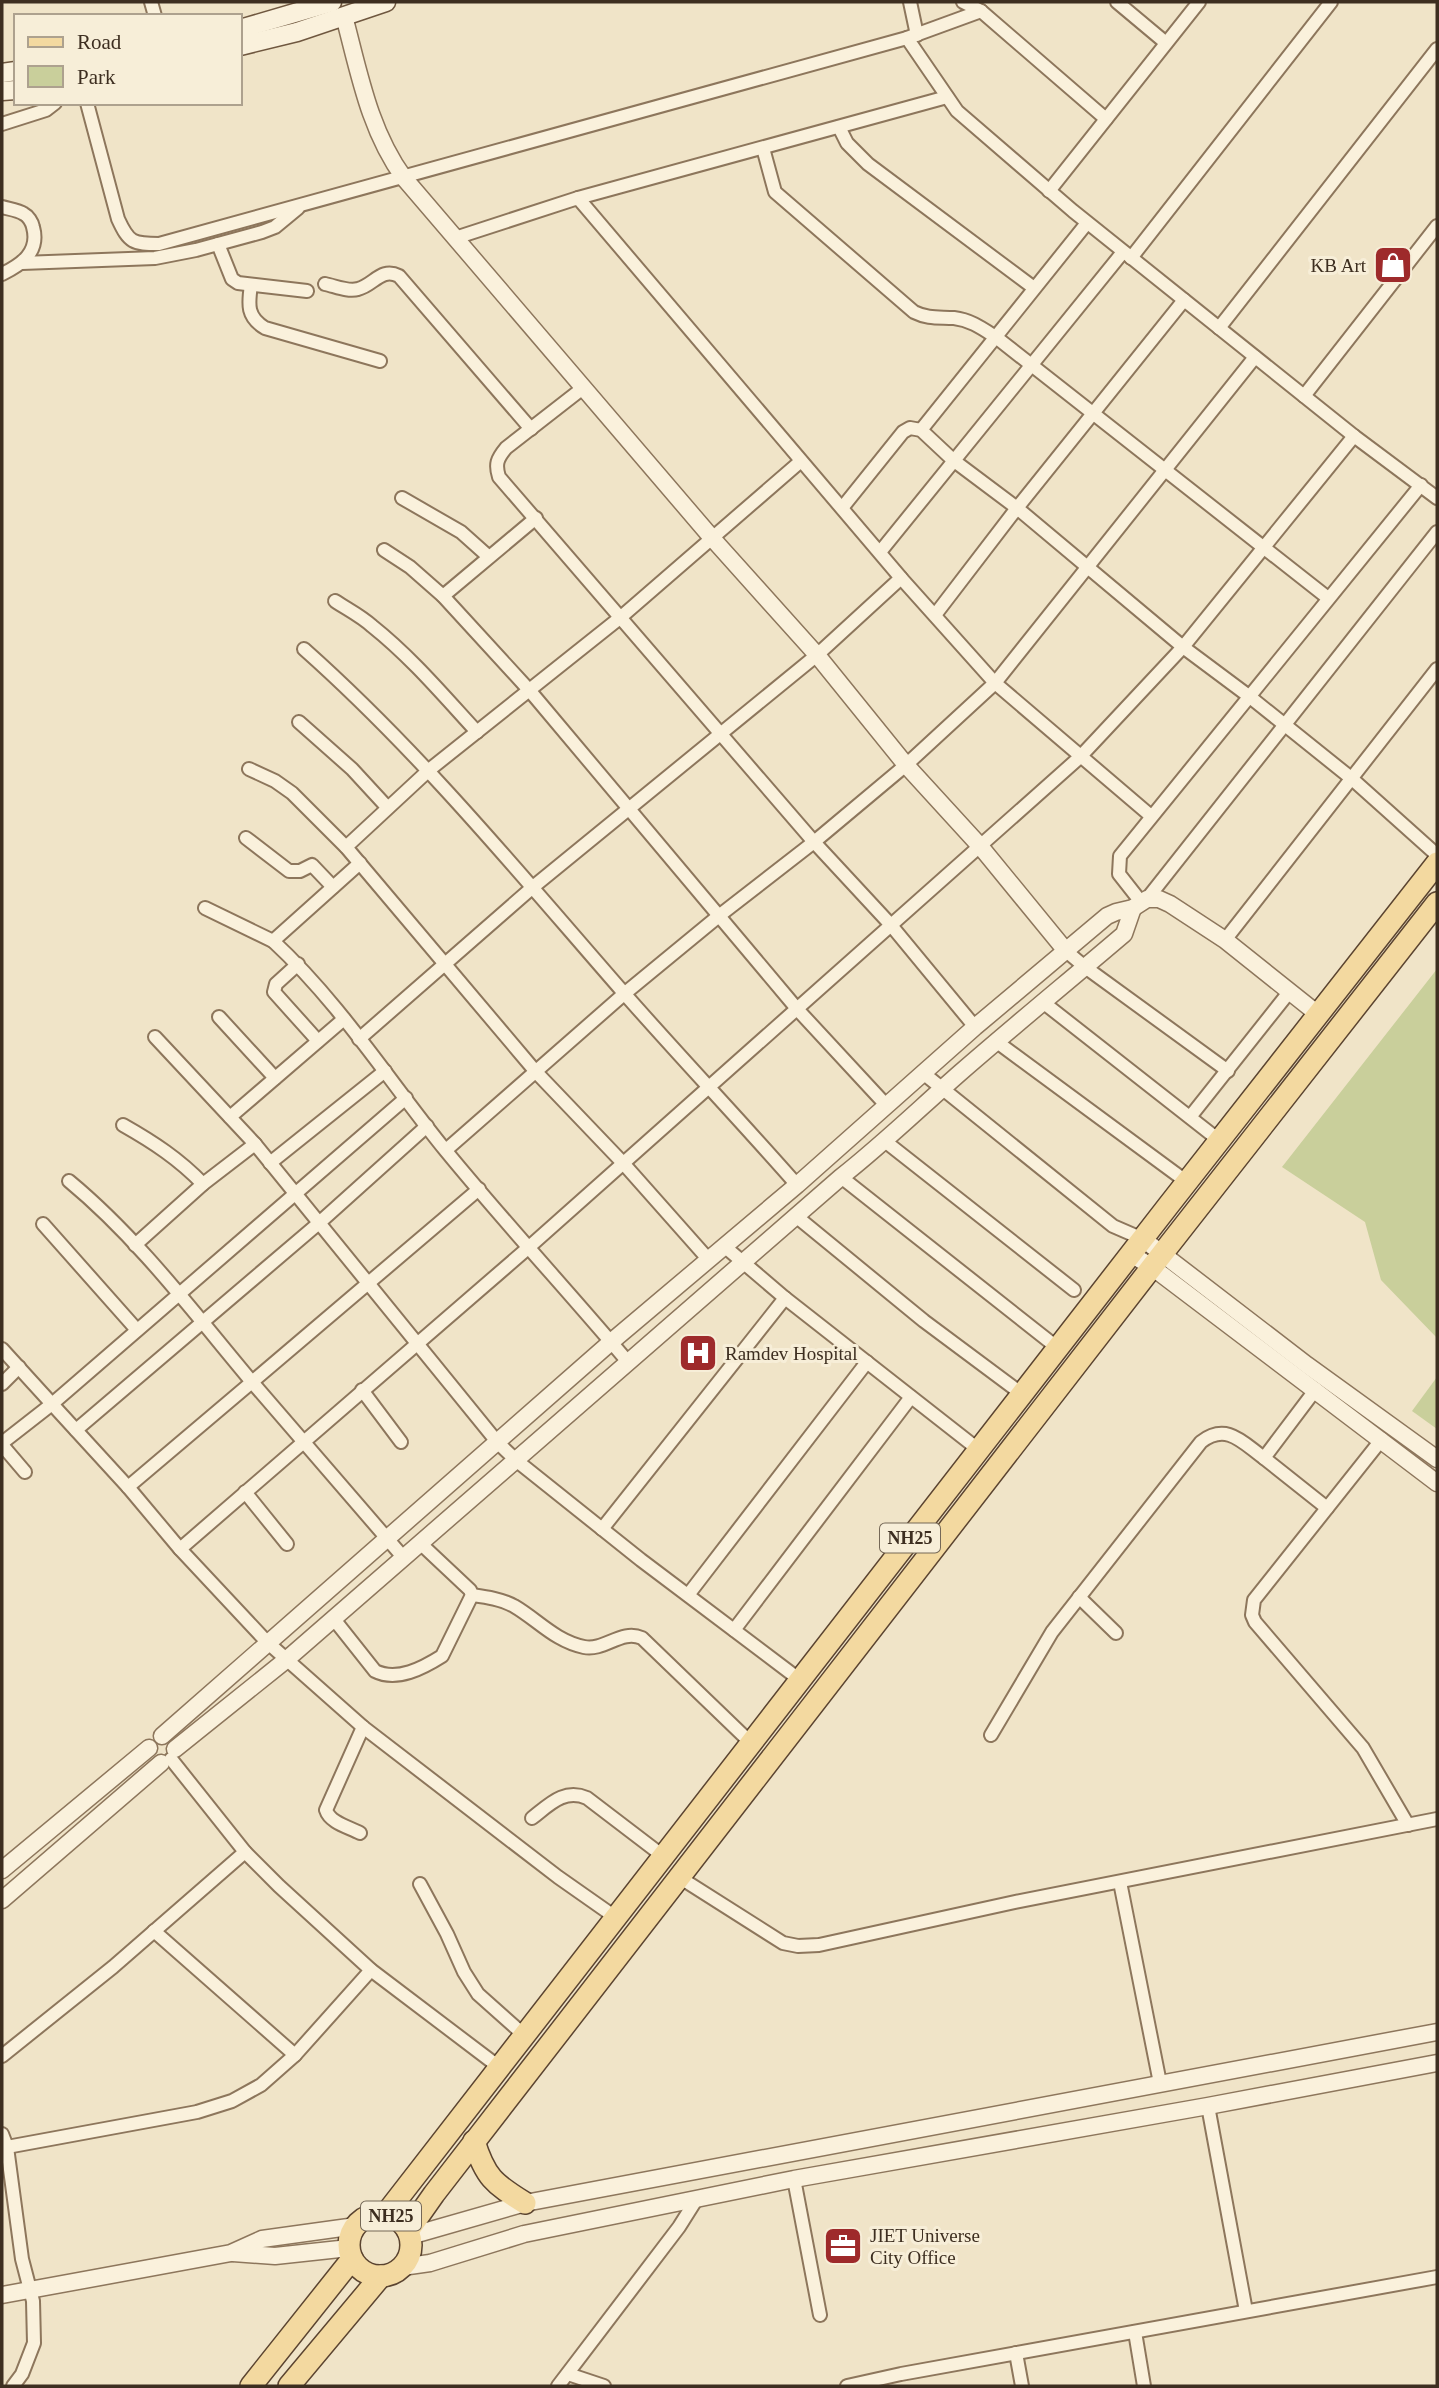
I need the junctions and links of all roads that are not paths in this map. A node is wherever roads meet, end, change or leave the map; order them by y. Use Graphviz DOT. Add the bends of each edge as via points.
graph roads {
  1 [pos="386,2"];
  2 [pos="910,2"];
  3 [pos="963,2"];
  4 [pos="1118,2"];
  5 [pos="1199,2"];
  6 [pos="1331,2"];
  7 [pos="338,9"];
  8 [pos="981,11"];
  9 [pos="242,29"];
  10 [pos="912,36"];
  11 [pos="1166,43"];
  12 [pos="242,46"];
  13 [pos="1437,49"];
  14 [pos="947,97"];
  15 [pos="52,105"];
  16 [pos="88,105"];
  17 [pos="1106,119"];
  18 [pos="2,124"];
  19 [pos="839,127"];
  20 [pos="763,148"];
  21 [pos="404,178"];
  22 [pos="1049,191"];
  23 [pos="578,198"];
  24 [pos="300,206"];
  25 [pos="2,207"];
  26 [pos="1087,223"];
  27 [pos="1437,226"];
  28 [pos="455,238"];
  29 [pos="218,244"];
  30 [pos="1127,255"];
  31 [pos="22,264"];
  32 [pos="2,274"];
  33 [pos="325,284"];
  34 [pos="251,285"];
  35 [pos="1034,288"];
  36 [pos="307,291"];
  37 [pos="1184,300"];
  38 [pos="1219,328"];
  39 [pos="997,338"];
  40 [pos="1255,357"];
  41 [pos="380,361"];
  42 [pos="1032,366"];
  43 [pos="583,388"];
  44 [pos="1304,396"];
  45 [pos="1093,414"];
  46 [pos="531,429"];
  47 [pos="920,430"];
  48 [pos="1354,436"];
  49 [pos="953,460"];
  50 [pos="801,461"];
  51 [pos="1164,471"];
  52 [pos="1421,485"];
  53 [pos="402,498"];
  54 [pos="1437,498"];
  55 [pos="842,508"];
  56 [pos="1017,508"];
  57 [pos="536,517"];
  58 [pos="1437,532"];
  59 [pos="712,538"];
  60 [pos="1263,548"];
  61 [pos="384,550"];
  62 [pos="880,552"];
  63 [pos="489,557"];
  64 [pos="1089,566"];
  65 [pos="901,578"];
  66 [pos="443,596"];
  67 [pos="1328,598"];
  68 [pos="335,601"];
  69 [pos="935,615"];
  70 [pos="621,617"];
  71 [pos="1183,647"];
  72 [pos="304,649"];
  73 [pos="817,655"];
  74 [pos="1437,669"];
  75 [pos="995,683"];
  76 [pos="530,691"];
  77 [pos="1250,697"];
  78 [pos="299,722"];
  79 [pos="1284,725"];
  80 [pos="477,732"];
  81 [pos="721,732"];
  82 [pos="1080,757"];
  83 [pos="906,765"];
  84 [pos="249,769"];
  85 [pos="429,771"];
  86 [pos="1351,779"];
  87 [pos="387,807"];
  88 [pos="627,809"];
  89 [pos="1151,816"];
  90 [pos="246,838"];
  91 [pos="814,842"];
  92 [pos="980,846"];
  93 [pos="346,847"];
  94 [pos="1437,855"];
  95 [pos="360,863"];
  96 [pos="1437,863"];
  97 [pos="333,887"];
  98 [pos="533,887"];
  99 [pos="1140,903"];
  100 [pos="1437,903"];
  101 [pos="205,908"];
  102 [pos="719,915"];
  103 [pos="890,924"];
  104 [pos="1225,940"];
  105 [pos="273,941"];
  106 [pos="1066,951"];
  107 [pos="445,962"];
  108 [pos="298,964"];
  109 [pos="1085,967"];
  110 [pos="1290,991"];
  111 [pos="624,994"];
  112 [pos="1044,1003"];
  113 [pos="798,1010"];
  114 [pos="1319,1015"];
  115 [pos="219,1017"];
  116 [pos="344,1019"];
  117 [pos="975,1027"];
  118 [pos="155,1037"];
  119 [pos="359,1039"];
  120 [pos="318,1041"];
  121 [pos="997,1042"];
  122 [pos="384,1071"];
  123 [pos="1228,1071"];
  124 [pos="536,1072"];
  125 [pos="923,1073"];
  126 [pos="275,1078"];
  127 [pos="709,1086"];
  128 [pos="943,1088"];
  129 [pos="405,1098"];
  130 [pos="886,1105"];
  131 [pos="230,1117"];
  132 [pos="1190,1117"];
  133 [pos="123,1125"];
  134 [pos="427,1126"];
  135 [pos="1220,1141"];
  136 [pos="886,1142"];
  137 [pos="255,1144"];
  138 [pos="446,1150"];
  139 [pos="270,1163"];
  140 [pos="623,1163"];
  141 [pos="841,1177"];
  142 [pos="69,1181"];
  143 [pos="1187,1182"];
  144 [pos="203,1184"];
  145 [pos="797,1185"];
  146 [pos="479,1189"];
  147 [pos="295,1194"];
  148 [pos="797,1217"];
  149 [pos="319,1223"];
  150 [pos="43,1224"];
  151 [pos="1113,1226"];
  152 [pos="135,1245"];
  153 [pos="724,1246"];
  154 [pos="1137,1246"];
  155 [pos="528,1248"];
  156 [pos="709,1259"];
  157 [pos="1157,1260"];
  158 [pos="745,1263"];
  159 [pos="368,1283"];
  160 [pos="1073,1290"];
  161 [pos="179,1293"];
  162 [pos="785,1297"];
  163 [pos="202,1322"];
  164 [pos="137,1331"];
  165 [pos="418,1342"];
  166 [pos="611,1342"];
  167 [pos="2,1349"];
  168 [pos="1059,1349"];
  169 [pos="628,1362"];
  170 [pos="867,1362"];
  171 [pos="19,1367"];
  172 [pos="252,1382"];
  173 [pos="2,1384"];
  174 [pos="1316,1389"];
  175 [pos="362,1390"];
  176 [pos="1022,1394"];
  177 [pos="911,1397"];
  178 [pos="52,1404"];
  179 [pos="76,1430"];
  180 [pos="1382,1439"];
  181 [pos="303,1442"];
  182 [pos="401,1442"];
  183 [pos="498,1443"];
  184 [pos="2,1444"];
  185 [pos="979,1450"];
  186 [pos="1264,1458"];
  187 [pos="1437,1459"];
  188 [pos="517,1461"];
  189 [pos="25,1472"];
  190 [pos="1437,1482"];
  191 [pos="128,1487"];
  192 [pos="245,1492"];
  193 [pos="1327,1508"];
  194 [pos="603,1529"];
  195 [pos="387,1537"];
  196 [pos="419,1543"];
  197 [pos="287,1544"];
  198 [pos="180,1549"];
  199 [pos="403,1557"];
  200 [pos="472,1595"];
  201 [pos="688,1595"];
  202 [pos="1079,1597"];
  203 [pos="333,1618"];
  204 [pos="734,1630"];
  205 [pos="1116,1633"];
  206 [pos="267,1642"];
  207 [pos="286,1660"];
  208 [pos="800,1679"];
  209 [pos="363,1727"];
  210 [pos="992,1735"];
  211 [pos="162,1736"];
  212 [pos="751,1743"];
  213 [pos="149,1748"];
  214 [pos="169,1757"];
  215 [pos="532,1818"];
  216 [pos="1437,1819"];
  217 [pos="1408,1825"];
  218 [pos="360,1833"];
  219 [pos="245,1852"];
  220 [pos="663,1856"];
  221 [pos="2,1870"];
  222 [pos="680,1877"];
  223 [pos="1120,1882"];
  224 [pos="419,1884"];
  225 [pos="2,1900"];
  226 [pos="615,1917"];
  227 [pos="154,1931"];
  228 [pos="371,1970"];
  229 [pos="1437,2032"];
  230 [pos="524,2035"];
  231 [pos="295,2054"];
  232 [pos="2,2056"];
  233 [pos="1437,2063"];
  234 [pos="499,2067"];
  235 [pos="1160,2083"];
  236 [pos="1208,2106"];
  237 [pos="2,2134"];
  238 [pos="474,2141"];
  239 [pos="7,2147"];
  240 [pos="794,2179"];
  241 [pos="696,2200"];
  242 [pos="524,2203"];
  243 [pos="385,2215"];
  244 [pos="356,2226"];
  245 [pos="409,2233"];
  246 [pos="231,2253"];
  247 [pos="351,2253"];
  248 [pos="402,2267"];
  249 [pos="381,2276"];
  250 [pos="1437,2277"];
  251 [pos="30,2290"];
  252 [pos="2,2295"];
  253 [pos="1246,2311"];
  254 [pos="820,2315"];
  255 [pos="1135,2332"];
  256 [pos="1016,2353"];
  257 [pos="568,2374"];
  258 [pos="902,2380"];
  259 [pos="13,2386"];
  260 [pos="251,2386"];
  261 [pos="289,2386"];
  262 [pos="558,2386"];
  263 [pos="604,2386"];
  264 [pos="847,2386"];
  265 [pos="1022,2386"];
  266 [pos="1144,2386"];
  1 -- 7 [label="main road"];
  2 -- 10 [label="street"];
  3 -- 8 [label="street"];
  4 -- 11 [label="street"];
  5 -- 11 [label="street"];
  6 -- 30 [label="street"];
  7 -- 9 [label="main road"];
  7 -- 12 [label="main road" via="297,32"];
  7 -- 21 [label="street" via="378,135"];
  8 -- 10 [label="street"];
  8 -- 17 [label="street"];
  10 -- 14 [label="street"];
  10 -- 21 [label="street"];
  11 -- 17 [label="street"];
  13 -- 38 [label="street"];
  14 -- 19 [label="street"];
  14 -- 22 [label="street" via="957,111"];
  15 -- 18 [label="street"];
  16 -- 24 [label="street" via="118,219 137,244 159,244"];
  17 -- 22 [label="street"];
  19 -- 20 [label="street"];
  19 -- 35 [label="street" via="847,143 868,164"];
  20 -- 23 [label="street"];
  20 -- 39 [label="street" via="775,192 914,312 924,318 971,322"];
  21 -- 24 [label="street"];
  21 -- 28 [label="street"];
  22 -- 26 [label="street"];
  23 -- 28 [label="street"];
  23 -- 50 [label="street"];
  24 -- 29 [label="street" via="275,227"];
  25 -- 31 [label="street" via="26,215 32,224 32,251"];
  26 -- 30 [label="street"];
  26 -- 35 [label="street"];
  27 -- 44 [label="street"];
  28 -- 43 [label="street"];
  29 -- 31 [label="street" via="155,258"];
  29 -- 34 [label="street" via="232,279"];
  30 -- 37 [label="street"];
  30 -- 42 [label="street"];
  31 -- 32 [label="street"];
  33 -- 46 [label="street" via="352,290 383,274 398,276"];
  34 -- 36 [label="street"];
  34 -- 41 [label="street" via="250,315 265,328"];
  35 -- 39 [label="street"];
  37 -- 38 [label="street"];
  37 -- 45 [label="street"];
  38 -- 40 [label="street"];
  39 -- 42 [label="street"];
  39 -- 47 [label="street"];
  40 -- 44 [label="street"];
  40 -- 51 [label="street"];
  42 -- 45 [label="street"];
  42 -- 49 [label="street"];
  43 -- 46 [label="street"];
  43 -- 59 [label="street"];
  44 -- 48 [label="street"];
  45 -- 51 [label="street"];
  45 -- 56 [label="street"];
  46 -- 57 [label="street" via="506,448 496,465 499,477"];
  47 -- 49 [label="street"];
  47 -- 55 [label="street" via="903,432"];
  48 -- 52 [label="street"];
  48 -- 60 [label="street"];
  49 -- 56 [label="street"];
  49 -- 62 [label="street"];
  50 -- 55 [label="street"];
  50 -- 59 [label="street"];
  51 -- 60 [label="street"];
  51 -- 64 [label="street"];
  52 -- 54 [label="street"];
  52 -- 67 [label="street"];
  53 -- 63 [label="street" via="461,532"];
  55 -- 62 [label="street"];
  56 -- 64 [label="street"];
  56 -- 69 [label="street"];
  57 -- 63 [label="street"];
  57 -- 70 [label="street"];
  58 -- 79 [label="street"];
  59 -- 70 [label="street"];
  59 -- 73 [label="street"];
  60 -- 67 [label="street"];
  60 -- 71 [label="street"];
  61 -- 66 [label="street"];
  62 -- 65 [label="street"];
  63 -- 66 [label="street"];
  64 -- 71 [label="street"];
  64 -- 75 [label="street"];
  65 -- 69 [label="street"];
  65 -- 73 [label="street"];
  66 -- 76 [label="street"];
  67 -- 77 [label="street"];
  68 -- 80 [label="street" via="395,646"];
  69 -- 75 [label="street"];
  70 -- 76 [label="street"];
  70 -- 81 [label="street"];
  71 -- 77 [label="street"];
  71 -- 82 [label="street"];
  72 -- 85 [label="street"];
  73 -- 81 [label="street"];
  73 -- 83 [label="street"];
  74 -- 86 [label="street"];
  75 -- 82 [label="street"];
  75 -- 83 [label="street"];
  76 -- 80 [label="street"];
  76 -- 88 [label="street"];
  77 -- 79 [label="street"];
  77 -- 89 [label="street"];
  78 -- 87 [label="street"];
  79 -- 86 [label="street"];
  79 -- 99 [label="street"];
  80 -- 85 [label="street"];
  81 -- 88 [label="street"];
  81 -- 91 [label="street"];
  82 -- 89 [label="street"];
  82 -- 92 [label="street"];
  83 -- 91 [label="street"];
  83 -- 92 [label="street"];
  84 -- 93 [label="street" via="292,793"];
  85 -- 87 [label="street"];
  85 -- 98 [label="street"];
  86 -- 94 [label="street"];
  86 -- 104 [label="street"];
  87 -- 93 [label="street"];
  88 -- 98 [label="street"];
  88 -- 102 [label="street"];
  89 -- 99 [label="street" via="1120,856 1118,866"];
  90 -- 97 [label="street" via="289,871 316,867"];
  91 -- 102 [label="street"];
  91 -- 103 [label="street"];
  92 -- 103 [label="street"];
  92 -- 106 [label="street"];
  93 -- 95 [label="street"];
  95 -- 97 [label="street"];
  95 -- 107 [label="street"];
  96 -- 114 [label="main road, NH25"];
  97 -- 105 [label="street"];
  98 -- 107 [label="street"];
  98 -- 111 [label="street"];
  99 -- 104 [label="street" via="1159,900 1170,904"];
  99 -- 106 [label="street" via="1107,916"];
  99 -- 109 [label="street" via="1124,934"];
  100 -- 157 [label="main road, NH25"];
  101 -- 105 [label="street"];
  102 -- 111 [label="street"];
  102 -- 113 [label="street"];
  103 -- 113 [label="street"];
  103 -- 117 [label="street"];
  104 -- 110 [label="street"];
  105 -- 108 [label="street"];
  106 -- 109 [label="street"];
  106 -- 117 [label="street"];
  107 -- 119 [label="street"];
  107 -- 124 [label="street"];
  108 -- 116 [label="street"];
  108 -- 120 [label="street" via="276,984 275,992"];
  109 -- 112 [label="street"];
  109 -- 123 [label="street"];
  110 -- 114 [label="street"];
  110 -- 123 [label="street"];
  111 -- 124 [label="street"];
  111 -- 127 [label="street"];
  112 -- 121 [label="street"];
  112 -- 132 [label="street"];
  113 -- 127 [label="street"];
  113 -- 130 [label="street"];
  114 -- 135 [label="main road, NH25"];
  115 -- 126 [label="street"];
  116 -- 119 [label="street"];
  116 -- 120 [label="street"];
  117 -- 125 [label="street"];
  118 -- 131 [label="street"];
  119 -- 122 [label="street"];
  120 -- 126 [label="street"];
  121 -- 128 [label="street"];
  121 -- 143 [label="street"];
  122 -- 129 [label="street"];
  122 -- 139 [label="street"];
  123 -- 132 [label="street"];
  124 -- 138 [label="street"];
  124 -- 140 [label="street"];
  125 -- 128 [label="street"];
  125 -- 130 [label="street"];
  126 -- 131 [label="street"];
  127 -- 140 [label="street"];
  127 -- 145 [label="street"];
  128 -- 136 [label="street"];
  128 -- 151 [label="street"];
  129 -- 134 [label="street"];
  129 -- 147 [label="street"];
  130 -- 145 [label="street"];
  131 -- 137 [label="street"];
  132 -- 135 [label="street"];
  133 -- 144 [label="street" via="160,1146"];
  134 -- 138 [label="street"];
  134 -- 149 [label="street"];
  135 -- 143 [label="main road, NH25"];
  136 -- 141 [label="street"];
  136 -- 160 [label="street"];
  137 -- 139 [label="street"];
  137 -- 144 [label="street"];
  138 -- 146 [label="street"];
  139 -- 147 [label="street"];
  140 -- 155 [label="street"];
  140 -- 156 [label="street"];
  141 -- 148 [label="street"];
  141 -- 168 [label="street"];
  142 -- 152 [label="street"];
  143 -- 154 [label="main road, NH25"];
  144 -- 152 [label="street"];
  145 -- 153 [label="street"];
  146 -- 155 [label="street"];
  146 -- 159 [label="street"];
  147 -- 149 [label="street"];
  147 -- 161 [label="street"];
  148 -- 158 [label="street"];
  148 -- 176 [label="street"];
  149 -- 159 [label="street"];
  149 -- 163 [label="street"];
  150 -- 164 [label="street"];
  151 -- 154 [label="street"];
  151 -- 154 [label="street"];
  152 -- 161 [label="street"];
  153 -- 156 [label="street"];
  153 -- 158 [label="street"];
  154 -- 157 [label="street"];
  154 -- 168 [label="main road, NH25"];
  155 -- 165 [label="street"];
  155 -- 166 [label="street"];
  156 -- 166 [label="street"];
  157 -- 174 [label="street"];
  157 -- 187 [label="street"];
  157 -- 222 [label="main road, NH25"];
  158 -- 162 [label="street"];
  158 -- 169 [label="street"];
  159 -- 165 [label="street"];
  159 -- 172 [label="street"];
  161 -- 163 [label="street"];
  161 -- 164 [label="street"];
  162 -- 170 [label="street"];
  162 -- 194 [label="street"];
  163 -- 172 [label="street"];
  163 -- 179 [label="street"];
  164 -- 178 [label="street"];
  165 -- 175 [label="street"];
  165 -- 183 [label="street"];
  166 -- 169 [label="street"];
  166 -- 183 [label="street"];
  167 -- 171 [label="street"];
  168 -- 176 [label="main road, NH25"];
  169 -- 188 [label="street"];
  170 -- 177 [label="street"];
  170 -- 201 [label="street"];
  171 -- 173 [label="street"];
  171 -- 178 [label="street"];
  172 -- 181 [label="street"];
  172 -- 191 [label="street"];
  174 -- 180 [label="street"];
  174 -- 186 [label="street"];
  175 -- 181 [label="street"];
  175 -- 182 [label="street"];
  176 -- 185 [label="main road, NH25"];
  177 -- 185 [label="street"];
  177 -- 204 [label="street"];
  178 -- 179 [label="street"];
  178 -- 184 [label="street"];
  179 -- 191 [label="street"];
  180 -- 190 [label="street"];
  180 -- 193 [label="street"];
  181 -- 192 [label="street"];
  181 -- 195 [label="street"];
  183 -- 188 [label="street"];
  183 -- 195 [label="street"];
  184 -- 189 [label="street"];
  185 -- 208 [label="main road, NH25"];
  186 -- 193 [label="street"];
  186 -- 202 [label="street" via="1232,1435 1210,1435"];
  188 -- 194 [label="street"];
  188 -- 196 [label="street"];
  191 -- 198 [label="street"];
  192 -- 197 [label="street"];
  192 -- 198 [label="street"];
  193 -- 217 [label="street" via="1254,1600 1252,1615 1363,1748"];
  194 -- 201 [label="street"];
  195 -- 199 [label="street"];
  195 -- 206 [label="street"];
  196 -- 199 [label="street"];
  196 -- 200 [label="street"];
  198 -- 206 [label="street"];
  199 -- 203 [label="street"];
  200 -- 203 [label="street" via="442,1656 391,1676 375,1671"];
  200 -- 212 [label="street" via="512,1605 551,1634 583,1647 597,1647 629,1634 642,1638"];
  201 -- 204 [label="street"];
  202 -- 205 [label="street"];
  202 -- 210 [label="street" via="1052,1632"];
  203 -- 207 [label="street"];
  204 -- 208 [label="street"];
  206 -- 207 [label="street"];
  206 -- 211 [label="street"];
  207 -- 209 [label="street"];
  207 -- 214 [label="street"];
  208 -- 212 [label="main road, NH25"];
  209 -- 218 [label="street" via="326,1810 334,1820"];
  209 -- 226 [label="street"];
  211 -- 213 [label="street" via="151,1741"];
  211 -- 214 [label="street" via="171,1740"];
  212 -- 220 [label="main road, NH25"];
  213 -- 214 [label="street" via="153,1759"];
  213 -- 221 [label="street"];
  214 -- 219 [label="street"];
  214 -- 225 [label="street"];
  215 -- 220 [label="street" via="557,1798 578,1794"];
  216 -- 217 [label="street"];
  217 -- 223 [label="street"];
  219 -- 227 [label="street"];
  219 -- 228 [label="street"];
  220 -- 226 [label="main road, NH25"];
  222 -- 223 [label="street" via="783,1943 798,1946"];
  222 -- 238 [label="main road, NH25"];
  223 -- 235 [label="street"];
  224 -- 230 [label="street" via="478,1993"];
  226 -- 230 [label="main road, NH25"];
  227 -- 231 [label="street"];
  227 -- 232 [label="street"];
  228 -- 231 [label="street"];
  228 -- 234 [label="street"];
  229 -- 235 [label="street"];
  230 -- 234 [label="main road, NH25"];
  231 -- 239 [label="street" via="261,2085 232,2101 197,2112"];
  233 -- 236 [label="street"];
  234 -- 243 [label="main road, NH25"];
  235 -- 242 [label="street"];
  236 -- 240 [label="street"];
  236 -- 253 [label="street"];
  237 -- 239 [label="street"];
  238 -- 242 [label="main road" via="489,2178"];
  238 -- 245 [label="main road, NH25"];
  239 -- 251 [label="street"];
  240 -- 241 [label="street"];
  240 -- 254 [label="street"];
  241 -- 248 [label="street" via="524,2234"];
  241 -- 257 [label="street"];
  242 -- 245 [label="street"];
  243 -- 244 [label="main road, NH25" via="374,2215"];
  243 -- 245 [label="main road, NH25"];
  244 -- 246 [label="street" via="262,2239"];
  244 -- 247 [label="main road, NH25"];
  245 -- 248 [label="main road, NH25" via="409,2258"];
  246 -- 247 [label="street"];
  246 -- 251 [label="street"];
  247 -- 249 [label="main road" via="360,2268"];
  247 -- 260 [label="main road, NH25"];
  248 -- 249 [label="main road"];
  249 -- 261 [label="main road"];
  250 -- 253 [label="street"];
  251 -- 252 [label="street"];
  251 -- 259 [label="street" via="34,2343"];
  253 -- 255 [label="street"];
  255 -- 256 [label="street"];
  255 -- 266 [label="street"];
  256 -- 258 [label="street"];
  256 -- 265 [label="street"];
  257 -- 262 [label="street"];
  257 -- 263 [label="street"];
  258 -- 264 [label="street"];
}
